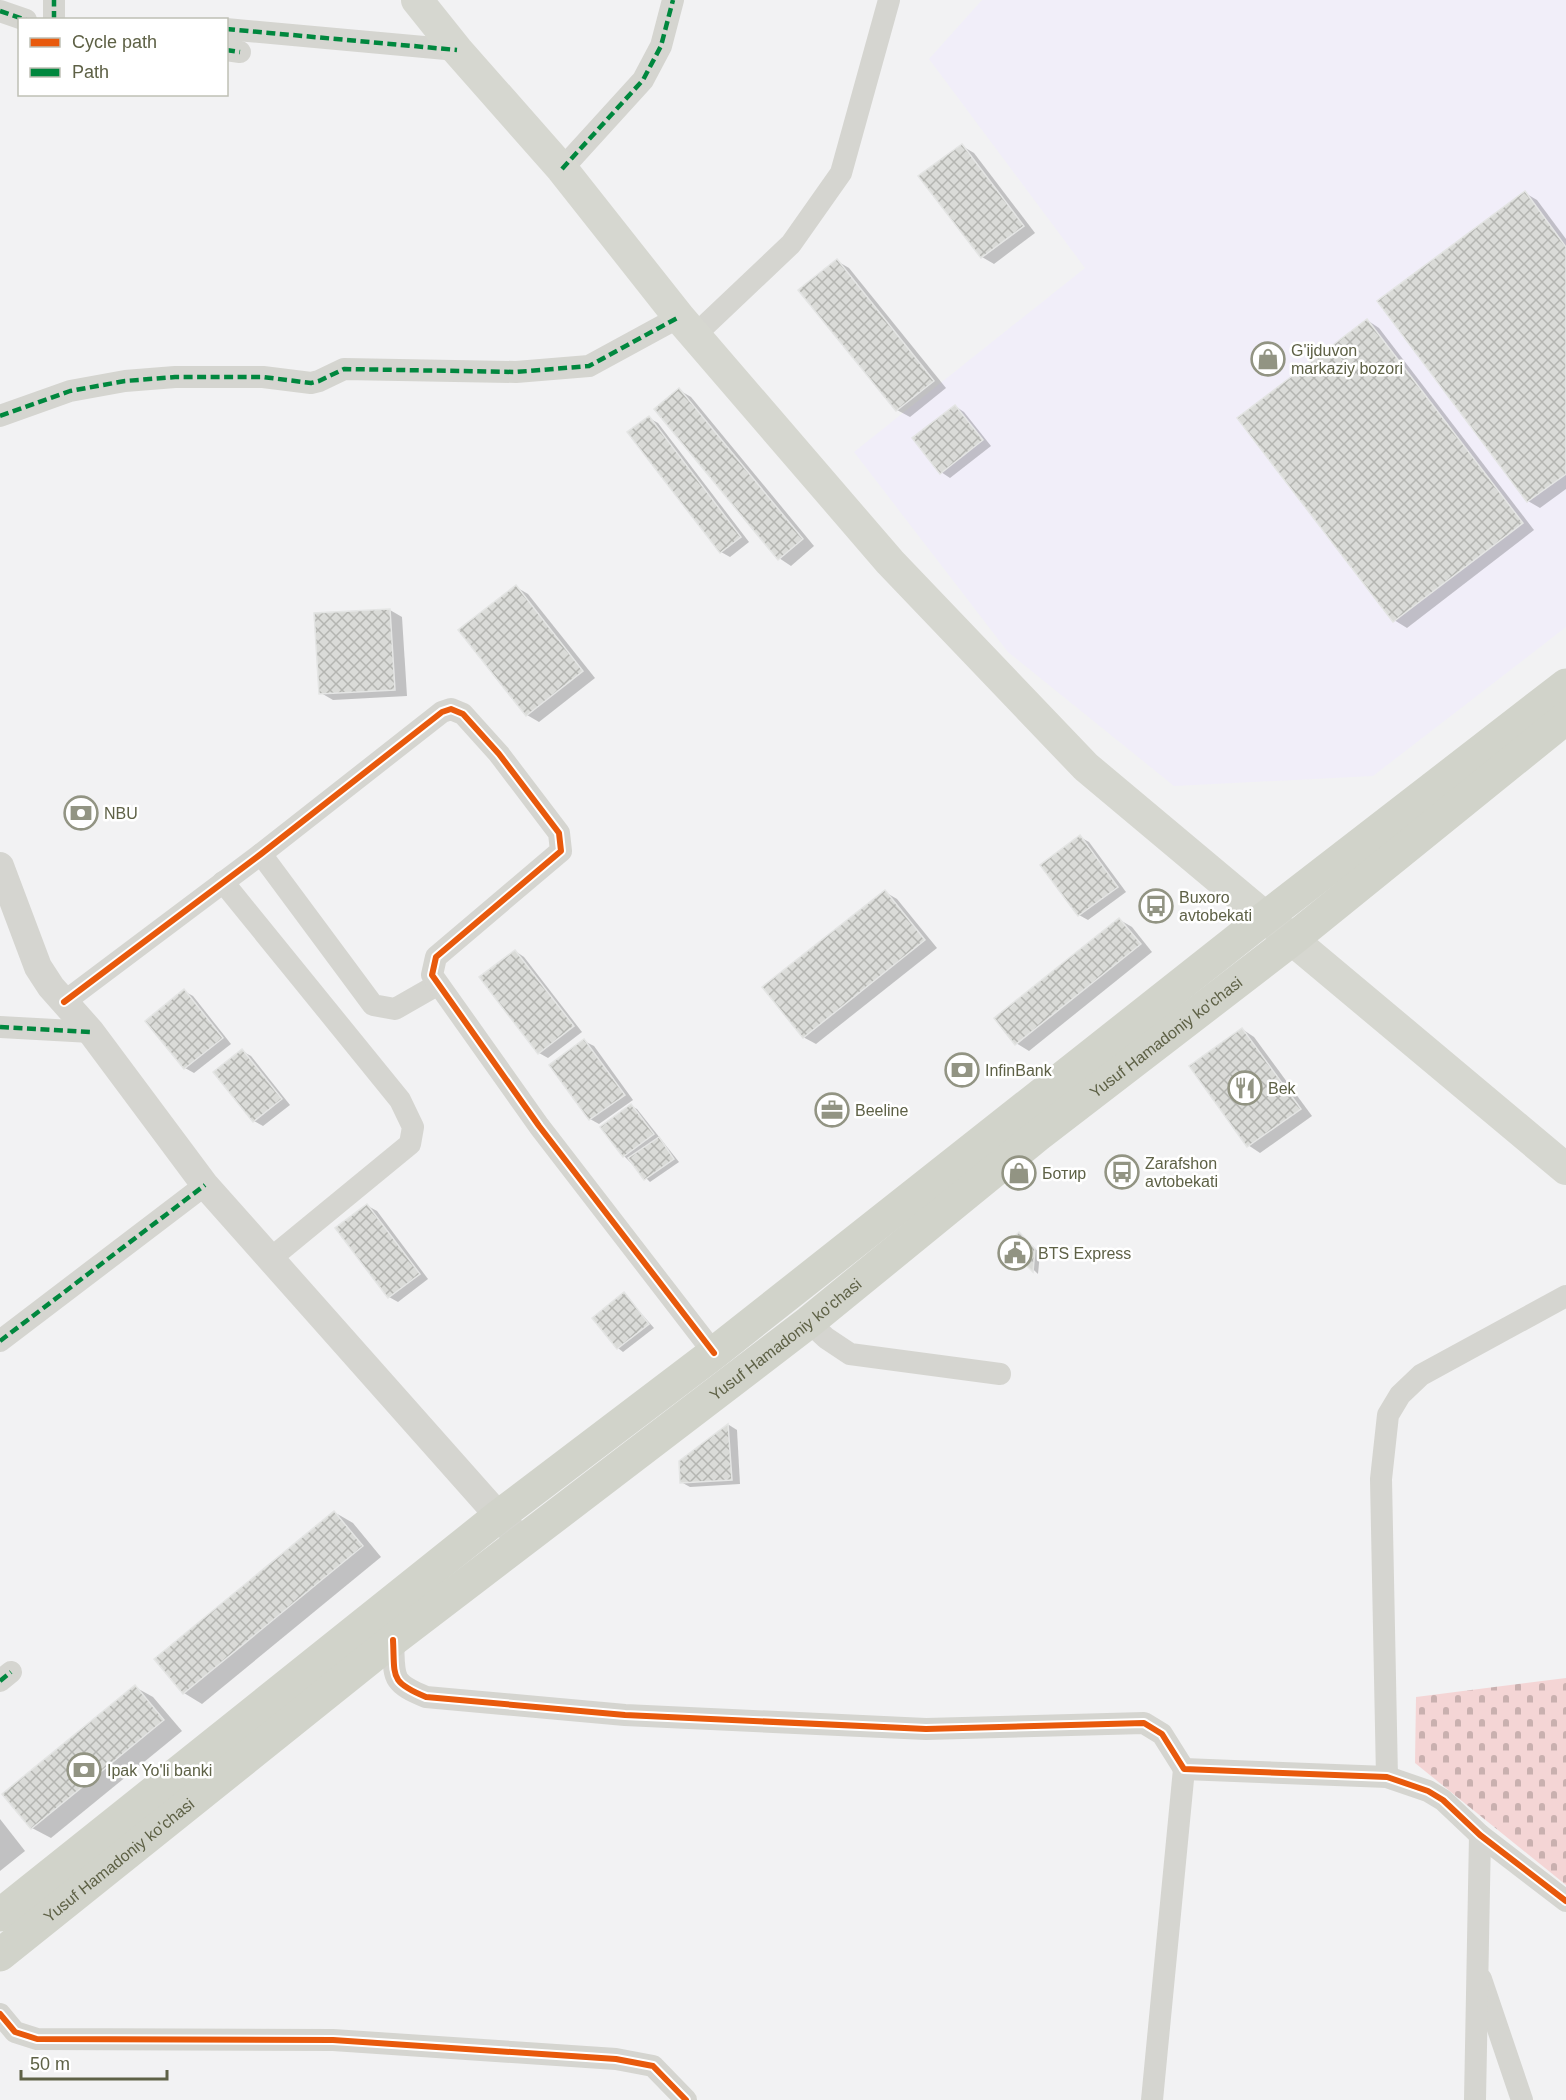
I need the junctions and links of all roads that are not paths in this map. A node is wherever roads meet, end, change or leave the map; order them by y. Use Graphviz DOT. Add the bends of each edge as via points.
graph roads {
  1 [pos="54,0"];
  2 [pos="417,0"];
  3 [pos="673,0"];
  4 [pos="889,0"];
  5 [pos="0,11"];
  6 [pos="20,18"];
  7 [pos="54,18"];
  8 [pos="228,28"];
  9 [pos="458,50"];
  10 [pos="562,169"];
  11 [pos="687,326"];
  12 [pos="0,416"];
  13 [pos="1566,685"];
  14 [pos="1566,718"];
  15 [pos="261,854"];
  16 [pos="0,866"];
  17 [pos="223,882"];
  18 [pos="1266,917"];
  19 [pos="1293,939"];
  20 [pos="437,985"];
  21 [pos="64,1002"];
  22 [pos="0,1028"];
  23 [pos="91,1032"];
  24 [pos="1566,1169"];
  25 [pos="205,1185"];
  26 [pos="270,1259"];
  27 [pos="1566,1296"];
  28 [pos="809,1322"];
  29 [pos="0,1341"];
  30 [pos="714,1353"];
  31 [pos="1000,1374"];
  32 [pos="499,1516"];
  33 [pos="522,1542"];
  34 [pos="393,1640"];
  35 [pos="1184,1769"];
  36 [pos="1387,1777"];
  37 [pos="1480,1835"];
  38 [pos="1566,1901"];
  39 [pos="0,1915"];
  40 [pos="0,1955"];
  41 [pos="1477,1969"];
  42 [pos="0,2014"];
  43 [pos="686,2100"];
  44 [pos="1152,2100"];
  45 [pos="1475,2100"];
  46 [pos="1522,2100"];
  1 -- 7 [label="street"];
  2 -- 9 [label="main road"];
  3 -- 10 [label="street" via="661,45 644,80"];
  4 -- 11 [label="street" via="841,173 791,244"];
  5 -- 6 [label="street"];
  8 -- 9 [label="street"];
  9 -- 10 [label="main road"];
  10 -- 11 [label="main road"];
  11 -- 12 [label="street" via="589,366 516,372 344,369 310,382 176,376 70,391"];
  11 -- 18 [label="main road" via="918,594 1078,759"];
  13 -- 18 [label="main road, Yusuf Hamadoniy ko'chasi"];
  14 -- 19 [label="main road, Yusuf Hamadoniy ko'chasi"];
  15 -- 17 [label="street"];
  15 -- 20 [label="street" via="373,1005 395,1009"];
  15 -- 20 [label="street" via="442,712 451,709 463,714 559,833 561,845 555,859 436,957 432,969"];
  16 -- 21 [label="street" via="38,967"];
  17 -- 21 [label="street"];
  17 -- 26 [label="street" via="400,1100 413,1127 410,1144"];
  18 -- 19 [label="main road"];
  18 -- 30 [label="main road, Yusuf Hamadoniy ko'chasi"];
  19 -- 24 [label="main road"];
  19 -- 28 [label="main road, Yusuf Hamadoniy ko'chasi" via="1037,1136"];
  20 -- 30 [label="street" via="539,1126"];
  21 -- 23 [label="street"];
  22 -- 23 [label="street"];
  23 -- 25 [label="street"];
  25 -- 26 [label="street"];
  25 -- 29 [label="street"];
  26 -- 32 [label="street"];
  27 -- 36 [label="street" via="1421,1376 1400,1395 1388,1415 1381,1479"];
  28 -- 31 [label="street" via="850,1354"];
  28 -- 33 [label="main road, Yusuf Hamadoniy ko'chasi"];
  30 -- 32 [label="main road, Yusuf Hamadoniy ko'chasi"];
  32 -- 33 [label="street"];
  32 -- 39 [label="main road, Yusuf Hamadoniy ko'chasi"];
  33 -- 34 [label="main road, Yusuf Hamadoniy ko'chasi"];
  34 -- 35 [label="street" via="394,1674 403,1688 426,1697 625,1715 926,1729 1144,1723 1162,1734"];
  34 -- 40 [label="main road, Yusuf Hamadoniy ko'chasi"];
  35 -- 36 [label="street"];
  35 -- 44 [label="street"];
  36 -- 37 [label="street" via="1436,1795"];
  37 -- 38 [label="street"];
  37 -- 41 [label="street"];
  41 -- 45 [label="street"];
  41 -- 46 [label="street"];
  42 -- 43 [label="street" via="15,2032 37,2039 333,2040 616,2059 653,2066"];
}
